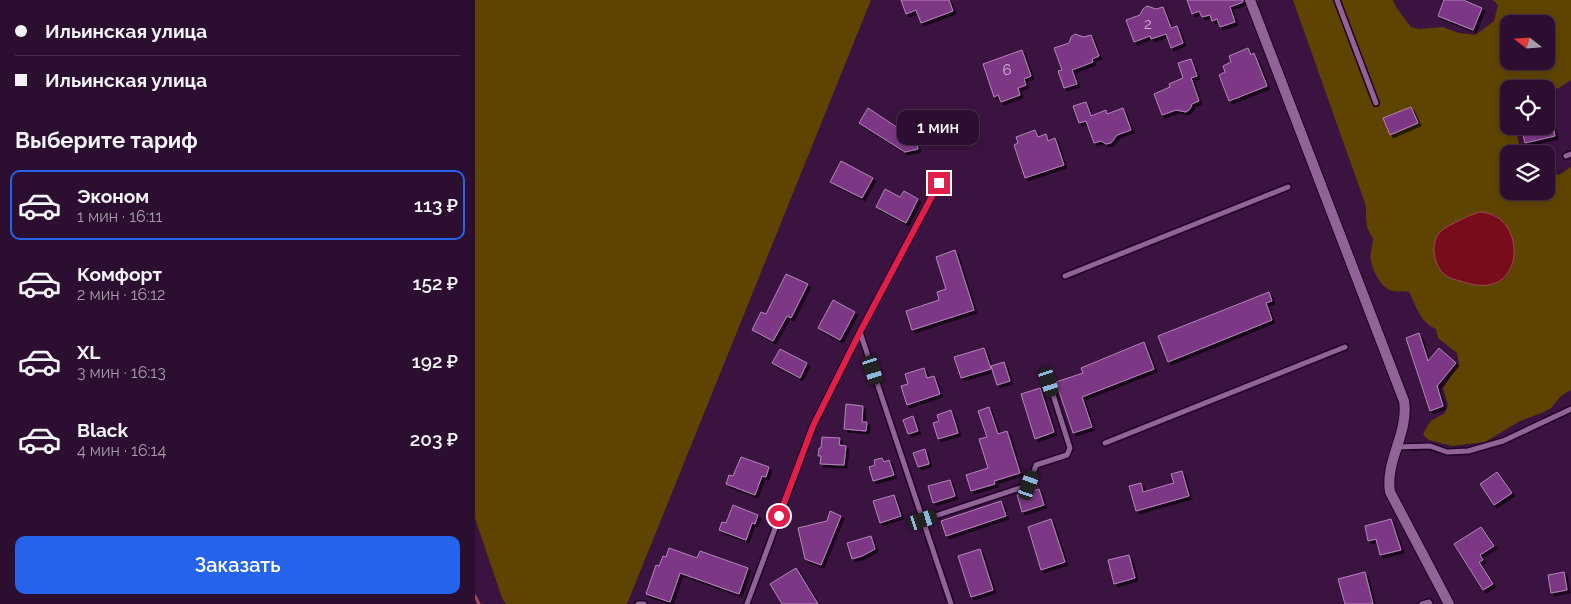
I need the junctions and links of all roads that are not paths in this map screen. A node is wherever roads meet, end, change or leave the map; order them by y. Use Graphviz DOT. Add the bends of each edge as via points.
graph roads {
  1 [pos="1250,0"];
  2 [pos="1337,0"];
  3 [pos="1376,103"];
  4 [pos="939,183"];
  5 [pos="1289,187"];
  6 [pos="1065,276"];
  7 [pos="860,332"];
  8 [pos="1345,347"];
  9 [pos="1049,382"];
  10 [pos="1571,409"];
  11 [pos="1105,443"];
  12 [pos="1397,447"];
  13 [pos="923,520"];
  14 [pos="638,604"];
  15 [pos="644,604"];
  16 [pos="747,604"];
  17 [pos="951,604"];
  18 [pos="1422,604"];
  19 [pos="1430,604"];
  20 [pos="1449,604"];
  1 -- 12 [label="street" via="1404,401 1406,415"];
  2 -- 3 [label="lane"];
  4 -- 7 [label="lane"];
  5 -- 6 [label="lane"];
  7 -- 13 [label="lane"];
  7 -- 16 [label="lane" via="813,426"];
  8 -- 11 [label="lane"];
  9 -- 13 [label="lane" via="1070,448 1067,455 1036,465 1029,485"];
  10 -- 12 [label="lane" via="1503,441 1468,451 1447,452 1430,446"];
  12 -- 20 [label="street" via="1388,479 1390,492"];
  13 -- 17 [label="lane"];
  14 -- 15 [label="lane"];
  18 -- 19 [label="lane"];
}
